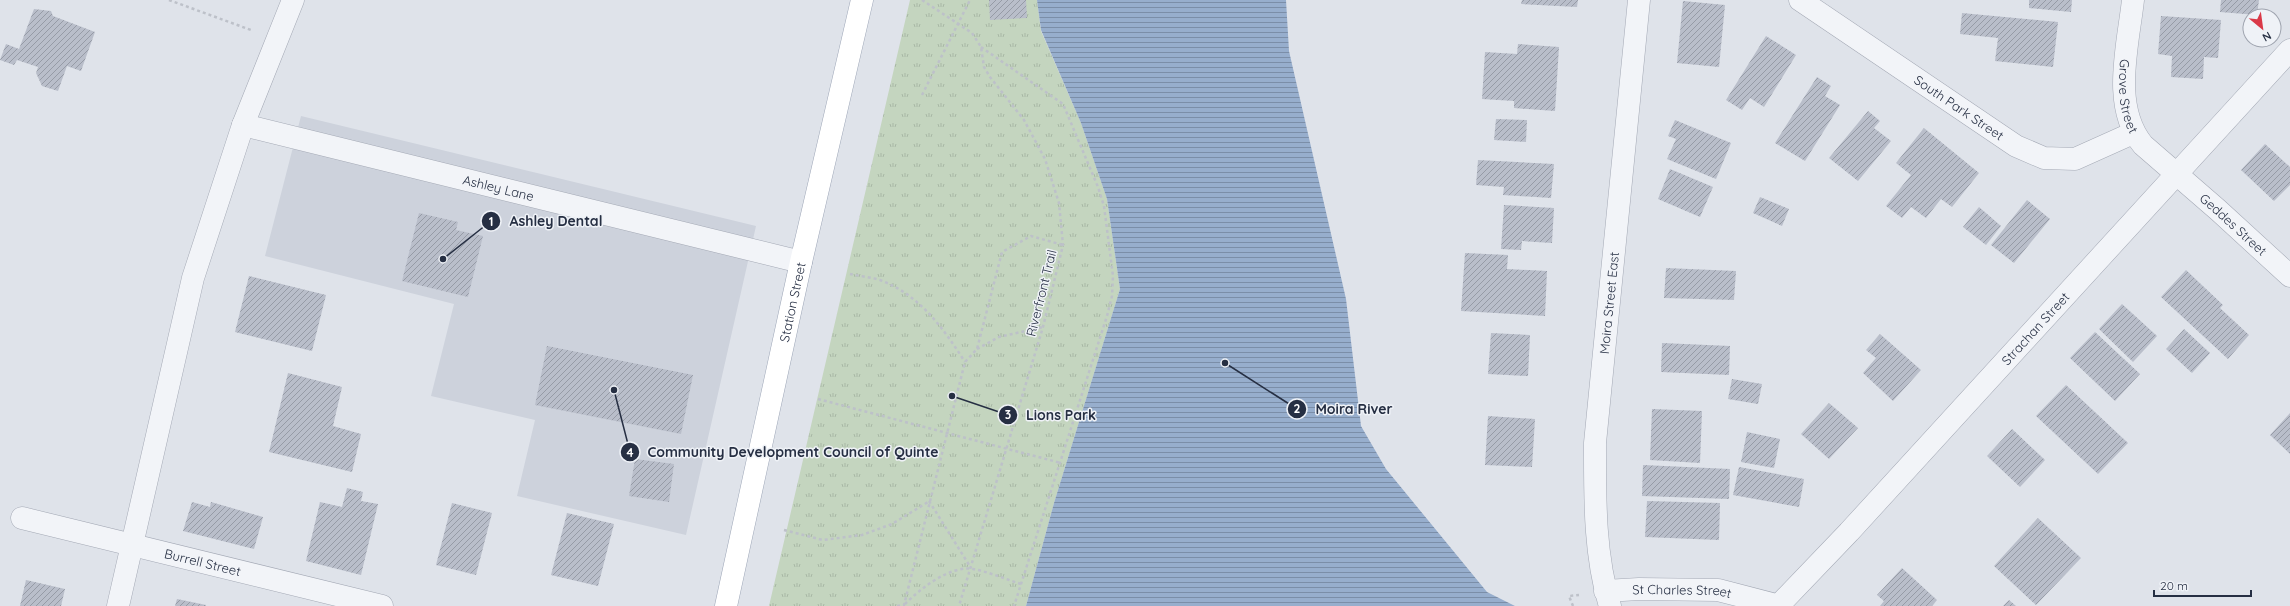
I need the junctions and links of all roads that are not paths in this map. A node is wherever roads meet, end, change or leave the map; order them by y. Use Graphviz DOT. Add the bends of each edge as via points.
graph roads {
  1 [pos="293,0"];
  2 [pos="862,0"];
  3 [pos="1639,0"];
  4 [pos="1800,0"];
  5 [pos="2133,0"];
  6 [pos="2290,50"];
  7 [pos="243,125"];
  8 [pos="2133,133"];
  9 [pos="2176,174"];
  10 [pos="801,262"];
  11 [pos="2290,276"];
  12 [pos="22,518"];
  13 [pos="132,544"];
  14 [pos="1607,598"];
  15 [pos="118,606"];
  16 [pos="382,606"];
  17 [pos="726,606"];
  18 [pos="1780,606"];
  1 -- 7 [label="street"];
  2 -- 10 [label="main road, Station Street"];
  3 -- 14 [label="street, Moira Street East" via="1595,443 1595,514"];
  4 -- 8 [label="street, South Park Street" via="2016,146 2044,158 2075,158"];
  5 -- 8 [label="street, Grove Street" via="2125,108"];
  6 -- 9 [label="street, Strachan Street"];
  7 -- 10 [label="street, Ashley Lane"];
  7 -- 13 [label="street" via="193,278"];
  8 -- 9 [label="street, Grove Street" via="2142,145"];
  9 -- 11 [label="street, Geddes Street"];
  9 -- 18 [label="street, Strachan Street"];
  10 -- 17 [label="main road, Station Street"];
  12 -- 13 [label="street, Burrell Street"];
  13 -- 15 [label="street"];
  13 -- 16 [label="street, Burrell Street"];
  14 -- 18 [label="street, St Charles Street" via="1639,589 1718,590"];
}
